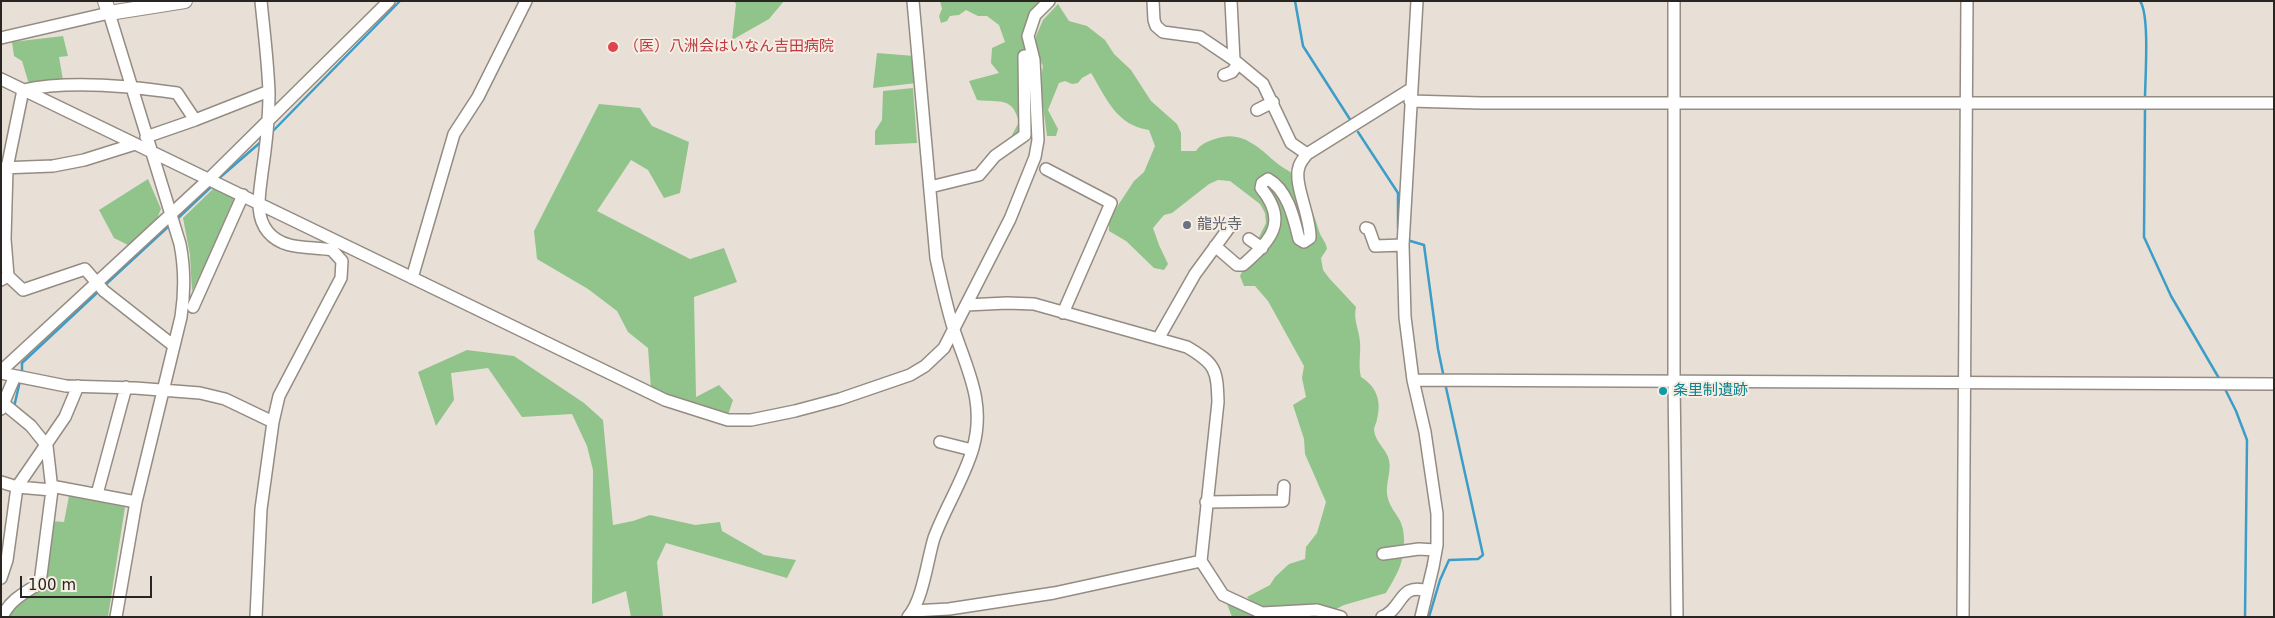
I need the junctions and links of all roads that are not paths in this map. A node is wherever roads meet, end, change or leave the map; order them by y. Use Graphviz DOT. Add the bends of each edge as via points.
graph roads {
  1 [pos="186,1"];
  2 [pos="262,1"];
  3 [pos="389,1"];
  4 [pos="526,1"];
  5 [pos="913,1"];
  6 [pos="1049,1"];
  7 [pos="1153,1"];
  8 [pos="1231,1"];
  9 [pos="1417,1"];
  10 [pos="1674,1"];
  11 [pos="1967,1"];
  12 [pos="107,7"];
  13 [pos="1,38"];
  14 [pos="1033,56"];
  15 [pos="1236,62"];
  16 [pos="1224,75"];
  17 [pos="1,79"];
  18 [pos="131,86"];
  19 [pos="1411,89"];
  20 [pos="23,90"];
  21 [pos="269,91"];
  22 [pos="1410,101"];
  23 [pos="1272,102"];
  24 [pos="1674,103"];
  25 [pos="2274,103"];
  26 [pos="1967,104"];
  27 [pos="1257,110"];
  28 [pos="195,120"];
  29 [pos="268,125"];
  30 [pos="146,137"];
  31 [pos="135,144"];
  32 [pos="150,151"];
  33 [pos="1307,154"];
  34 [pos="4,168"];
  35 [pos="1046,169"];
  36 [pos="213,181"];
  37 [pos="930,187"];
  38 [pos="243,195"];
  39 [pos="258,202"];
  40 [pos="173,220"];
  41 [pos="1231,225"];
  42 [pos="1366,228"];
  43 [pos="1249,239"];
  44 [pos="1404,241"];
  45 [pos="1215,246"];
  46 [pos="1262,248"];
  47 [pos="5,278"];
  48 [pos="412,278"];
  49 [pos="100,287"];
  50 [pos="966,305"];
  51 [pos="193,307"];
  52 [pos="1063,313"];
  53 [pos="954,328"];
  54 [pos="1158,339"];
  55 [pos="174,346"];
  56 [pos="1,372"];
  57 [pos="19,377"];
  58 [pos="1413,380"];
  59 [pos="1674,381"];
  60 [pos="1964,381"];
  61 [pos="2274,384"];
  62 [pos="78,386"];
  63 [pos="126,387"];
  64 [pos="163,390"];
  65 [pos="8,408"];
  66 [pos="273,422"];
  67 [pos="940,442"];
  68 [pos="47,446"];
  69 [pos="972,450"];
  70 [pos="1,482"];
  71 [pos="1284,486"];
  72 [pos="17,487"];
  73 [pos="52,488"];
  74 [pos="97,494"];
  75 [pos="136,502"];
  76 [pos="1206,502"];
  77 [pos="6,530"];
  78 [pos="1436,550"];
  79 [pos="1383,554"];
  80 [pos="1201,561"];
  81 [pos="1,578"];
  82 [pos="1428,591"];
  83 [pos="910,614"];
  84 [pos="1288,614"];
  85 [pos="2,617"];
  86 [pos="116,617"];
  87 [pos="256,617"];
  88 [pos="1341,617"];
  89 [pos="1382,617"];
  90 [pos="1421,617"];
  91 [pos="1677,617"];
  92 [pos="1963,617"];
  1 -- 12 [label="main road"];
  2 -- 21 [label="street"];
  3 -- 29 [label="street"];
  4 -- 48 [label="street" via="478,97 454,134"];
  5 -- 37 [label="street"];
  6 -- 14 [label="street" via="1035,15 1028,36"];
  7 -- 15 [label="street" via="1154,20 1163,32 1200,38"];
  8 -- 15 [label="street"];
  9 -- 19 [label="street"];
  10 -- 24 [label="street"];
  11 -- 26 [label="street"];
  12 -- 13 [label="street"];
  12 -- 18 [label="street"];
  14 -- 37 [label="street" via="1024,56 1025,136 995,156 979,175"];
  14 -- 50 [label="street" via="1038,140 1035,158 1010,219"];
  15 -- 16 [label="street" via="1232,72"];
  15 -- 23 [label="street" via="1263,84"];
  17 -- 20 [label="street"];
  18 -- 20 [label="street" via="40,86"];
  18 -- 28 [label="street" via="177,93"];
  18 -- 30 [label="street"];
  19 -- 22 [label="street"];
  19 -- 33 [label="street"];
  20 -- 31 [label="street"];
  20 -- 34 [label="street"];
  21 -- 28 [label="street"];
  21 -- 29 [label="street"];
  22 -- 24 [label="street"];
  22 -- 44 [label="street"];
  23 -- 27 [label="street"];
  23 -- 33 [label="street" via="1291,143"];
  24 -- 26 [label="street"];
  24 -- 59 [label="street"];
  25 -- 26 [label="street"];
  26 -- 60 [label="street"];
  28 -- 30 [label="street"];
  29 -- 36 [label="street"];
  29 -- 39 [label="street"];
  30 -- 32 [label="street"];
  31 -- 32 [label="street"];
  31 -- 34 [label="street" via="53,166"];
  32 -- 36 [label="street"];
  32 -- 40 [label="street"];
  33 -- 46 [label="street" via="1298,170 1310,238 1304,242 1299,239 1288,205 1277,184 1268,179 1261,188 1272,202 1276,223"];
  34 -- 47 [label="street"];
  35 -- 52 [label="street" via="1111,203"];
  36 -- 38 [label="street"];
  36 -- 40 [label="street"];
  37 -- 53 [label="street" via="936,258"];
  38 -- 39 [label="street"];
  38 -- 51 [label="street"];
  39 -- 48 [label="street"];
  39 -- 66 [label="street" via="267,231 277,240 294,247 332,250 342,261 341,278 286,380"];
  40 -- 49 [label="street"];
  40 -- 55 [label="street" via="185,277"];
  41 -- 45 [label="street"];
  42 -- 44 [label="street" via="1375,246"];
  43 -- 46 [label="street"];
  44 -- 58 [label="street" via="1405,317"];
  45 -- 46 [label="street" via="1237,265 1243,265"];
  45 -- 54 [label="street"];
  47 -- 49 [label="street" via="23,290 85,270"];
  48 -- 53 [label="street" via="665,400 728,420 751,420 796,411 910,375 944,348"];
  49 -- 55 [label="street"];
  49 -- 56 [label="street"];
  50 -- 52 [label="street" via="1034,304"];
  50 -- 53 [label="street"];
  52 -- 54 [label="street"];
  53 -- 69 [label="street" via="978,404"];
  54 -- 76 [label="street" via="1187,346 1210,363 1218,377"];
  55 -- 64 [label="street"];
  56 -- 57 [label="street"];
  57 -- 62 [label="street"];
  57 -- 65 [label="street"];
  58 -- 59 [label="street"];
  58 -- 78 [label="street" via="1425,432 1437,514"];
  59 -- 60 [label="street"];
  59 -- 91 [label="street"];
  60 -- 61 [label="street"];
  60 -- 92 [label="street"];
  62 -- 63 [label="street"];
  62 -- 68 [label="street" via="65,417"];
  63 -- 64 [label="street"];
  63 -- 74 [label="street"];
  64 -- 66 [label="street" via="225,399"];
  64 -- 75 [label="street"];
  65 -- 68 [label="street" via="32,426"];
  66 -- 87 [label="street" via="261,510"];
  67 -- 69 [label="street"];
  68 -- 72 [label="street"];
  68 -- 73 [label="street"];
  69 -- 83 [label="street" via="942,515"];
  70 -- 72 [label="street"];
  71 -- 76 [label="street" via="1283,501"];
  72 -- 73 [label="street"];
  72 -- 77 [label="street"];
  73 -- 74 [label="street"];
  73 -- 85 [label="street" via="40,583 14,599"];
  74 -- 75 [label="street"];
  75 -- 86 [label="street"];
  76 -- 80 [label="street"];
  77 -- 81 [label="street"];
  78 -- 79 [label="street"];
  78 -- 82 [label="street"];
  80 -- 83 [label="street" via="1054,593"];
  80 -- 84 [label="street" via="1223,595 1262,613"];
  82 -- 89 [label="street" via="1417,588 1406,592 1395,608"];
  82 -- 90 [label="street"];
  84 -- 88 [label="street" via="1317,610"];
}
